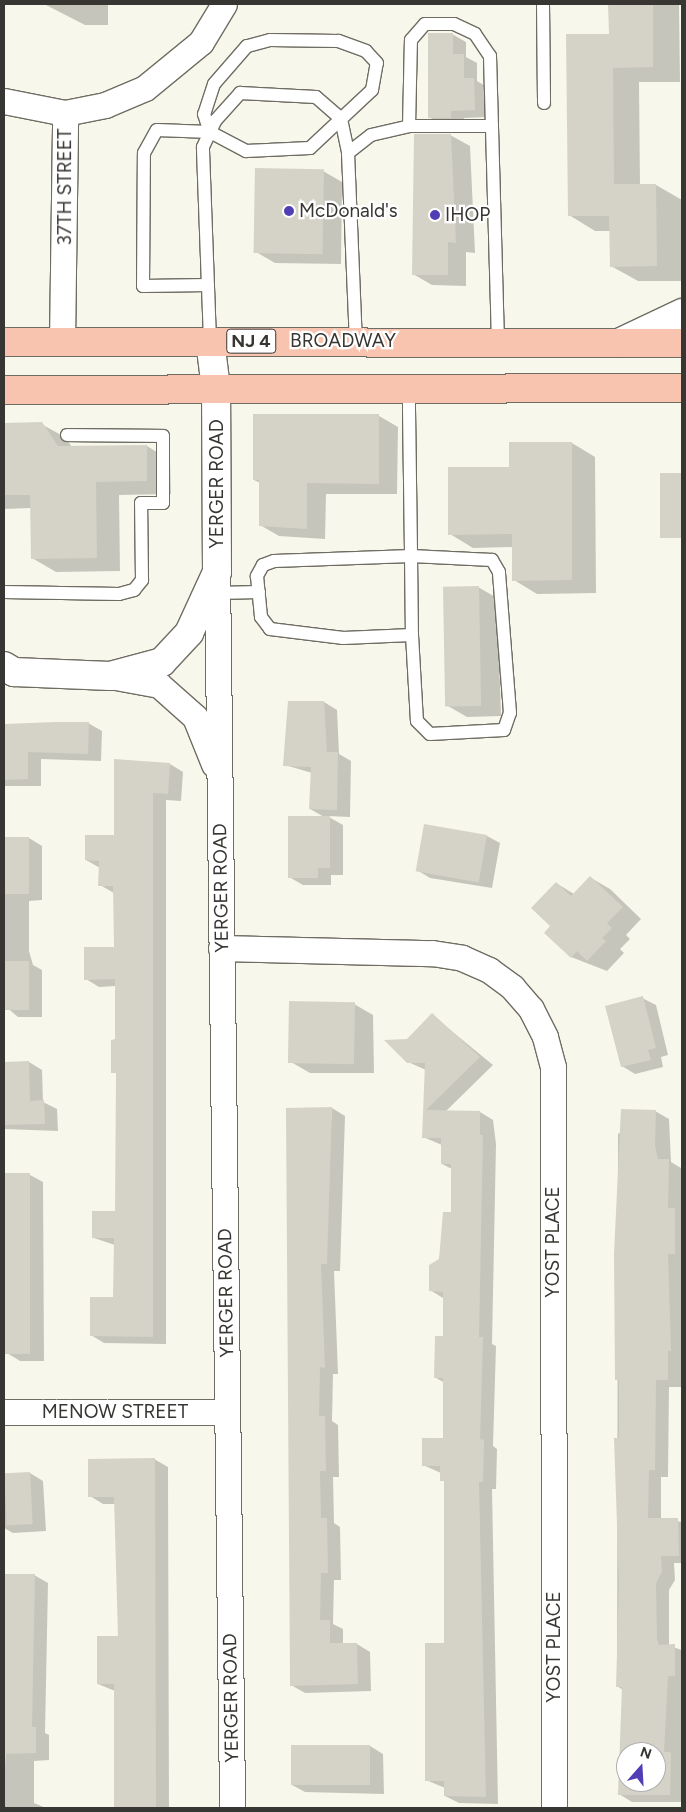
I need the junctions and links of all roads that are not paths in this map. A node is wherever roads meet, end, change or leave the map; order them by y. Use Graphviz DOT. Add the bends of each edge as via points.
graph roads {
  1 [pos="224,4"];
  2 [pos="542,4"];
  3 [pos="544,102"];
  4 [pos="6,105"];
  5 [pos="65,113"];
  6 [pos="341,119"];
  7 [pos="409,126"];
  8 [pos="492,126"];
  9 [pos="210,132"];
  10 [pos="348,153"];
  11 [pos="208,285"];
  12 [pos="682,313"];
  13 [pos="210,341"];
  14 [pos="356,341"];
  15 [pos="4,342"];
  16 [pos="62,342"];
  17 [pos="498,342"];
  18 [pos="621,342"];
  19 [pos="682,343"];
  20 [pos="216,388"];
  21 [pos="682,388"];
  22 [pos="4,390"];
  23 [pos="409,391"];
  24 [pos="67,436"];
  25 [pos="411,556"];
  26 [pos="217,583"];
  27 [pos="4,592"];
  28 [pos="259,592"];
  29 [pos="412,635"];
  30 [pos="7,671"];
  31 [pos="110,676"];
  32 [pos="220,778"];
  33 [pos="222,948"];
  34 [pos="4,1412"];
  35 [pos="227,1412"];
  36 [pos="232,1808"];
  37 [pos="554,1808"];
  1 -- 5 [label="street, 37TH STREET" via="200,42 175,68 145,88 105,104"];
  2 -- 3 [label="lane"];
  4 -- 5 [label="street"];
  5 -- 16 [label="street, 37TH STREET"];
  6 -- 9 [label="lane" via="319,144 299,151 246,151"];
  6 -- 9 [label="lane" via="316,97 240,93"];
  6 -- 9 [label="lane" via="377,81 373,57 338,41 270,40 247,46 214,84 204,114"];
  6 -- 10 [label="lane"];
  7 -- 8 [label="lane"];
  7 -- 8 [label="lane" via="411,40 425,24 454,24 475,34 490,56"];
  7 -- 10 [label="lane" via="371,135"];
  8 -- 17 [label="lane"];
  9 -- 11 [label="lane" via="204,147"];
  9 -- 11 [label="lane" via="157,130 144,153 143,286"];
  10 -- 14 [label="lane"];
  11 -- 13 [label="lane"];
  12 -- 18 [label="street"];
  13 -- 14 [label="main road, BROADWAY / NJ 4"];
  13 -- 16 [label="main road, BROADWAY / NJ 4"];
  13 -- 20 [label="street, YERGER ROAD"];
  14 -- 17 [label="main road, BROADWAY / NJ 4"];
  15 -- 16 [label="main road, BROADWAY / NJ 4"];
  17 -- 18 [label="main road, BROADWAY / NJ 4"];
  18 -- 19 [label="main road, BROADWAY / NJ 4"];
  20 -- 22 [label="main road"];
  20 -- 23 [label="main road"];
  20 -- 26 [label="street, YERGER ROAD"];
  21 -- 23 [label="main road"];
  23 -- 25 [label="lane"];
  24 -- 27 [label="lane" via="163,436 163,503 141,503 142,580 134,590 119,594"];
  25 -- 28 [label="lane" via="274,562 264,565 257,576"];
  25 -- 29 [label="lane"];
  25 -- 29 [label="lane" via="486,558 498,567 510,713 504,730 430,734 423,731 417,720"];
  26 -- 28 [label="lane"];
  26 -- 31 [label="street" via="189,633 162,662"];
  26 -- 32 [label="street, YERGER ROAD"];
  28 -- 29 [label="lane" via="261,617 270,628 283,632 343,638"];
  30 -- 31 [label="street"];
  31 -- 32 [label="street, YERGER ROAD" via="159,685 195,717"];
  32 -- 33 [label="street, YERGER ROAD"];
  33 -- 35 [label="street, YERGER ROAD"];
  33 -- 37 [label="street, YOST PLACE" via="432,953 462,958 489,970 512,987 532,1009 545,1037 552,1067"];
  34 -- 35 [label="street, MENOW STREET"];
  35 -- 36 [label="street, YERGER ROAD"];
}
